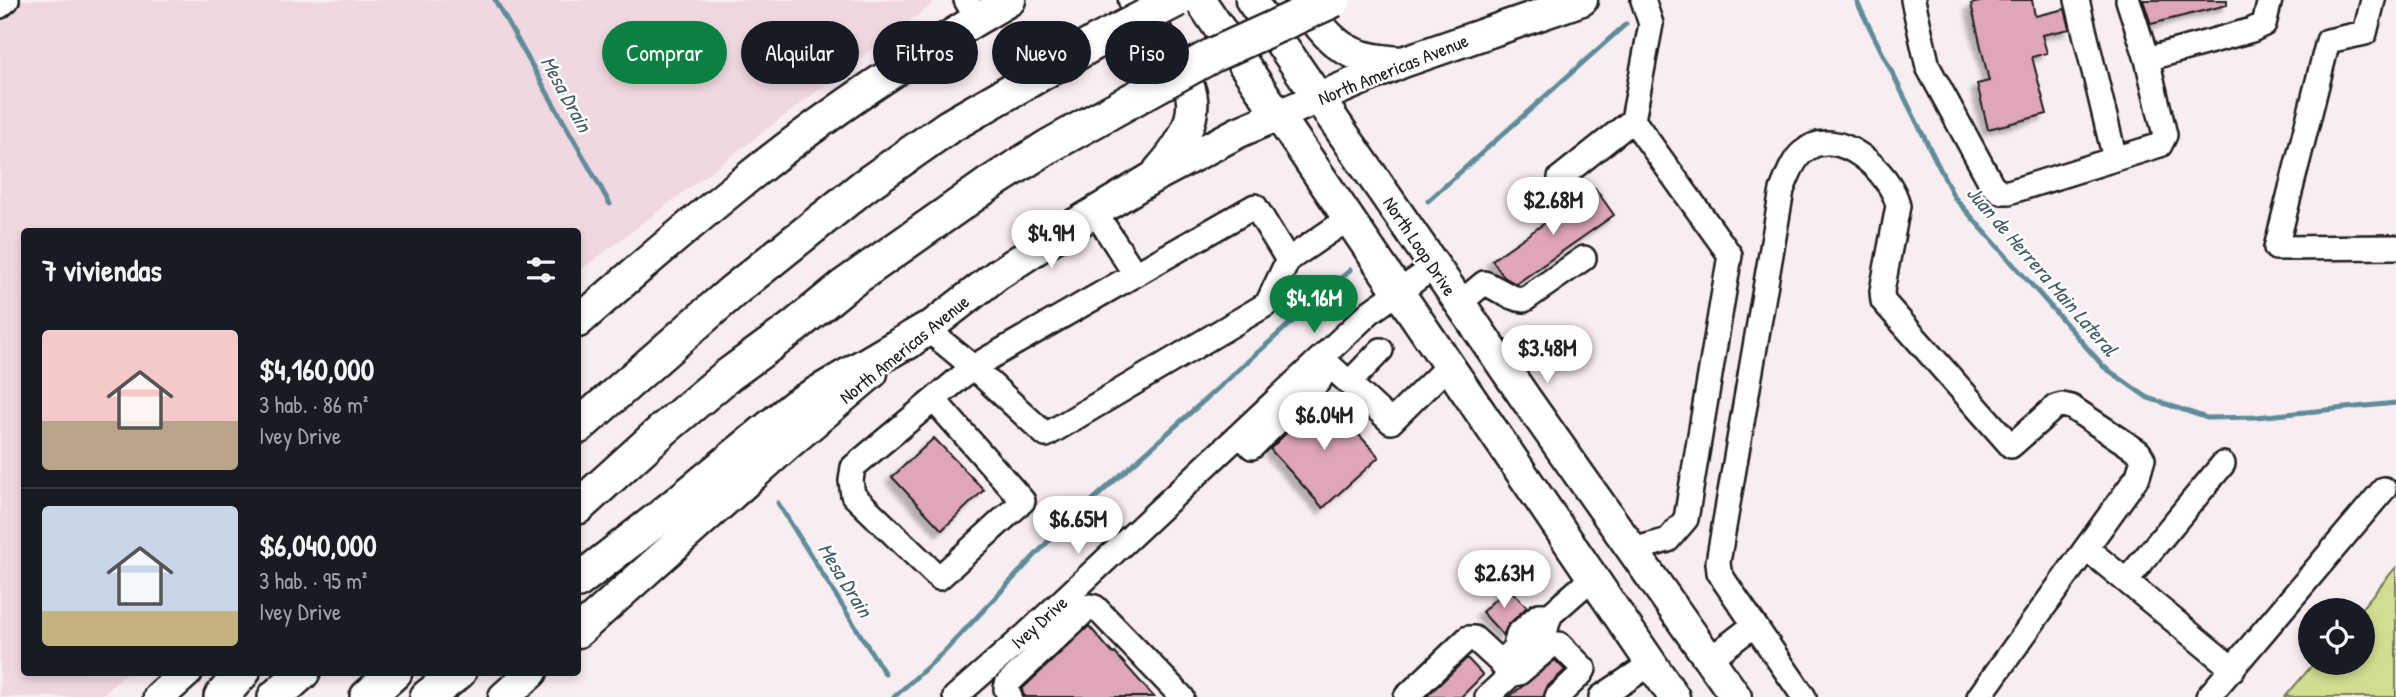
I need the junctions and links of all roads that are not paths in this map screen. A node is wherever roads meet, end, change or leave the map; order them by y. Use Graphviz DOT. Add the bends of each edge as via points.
graph roads {
  1 [pos="7,0"];
  2 [pos="1010,0"];
  3 [pos="1133,0"];
  4 [pos="1177,0"];
  5 [pos="1200,0"];
  6 [pos="1251,0"];
  7 [pos="1301,0"];
  8 [pos="1334,0"];
  9 [pos="1582,0"];
  10 [pos="1643,0"];
  11 [pos="1913,0"];
  12 [pos="2077,0"];
  13 [pos="2128,0"];
  14 [pos="2270,0"];
  15 [pos="2373,0"];
  16 [pos="0,6"];
  17 [pos="972,10"];
  18 [pos="2147,60"];
  19 [pos="1403,62"];
  20 [pos="1320,98"];
  21 [pos="1276,115"];
  22 [pos="1633,120"];
  23 [pos="2115,159"];
  24 [pos="1152,178"];
  25 [pos="1560,178"];
  26 [pos="1095,212"];
  27 [pos="1348,219"];
  28 [pos="2396,247"];
  29 [pos="1584,258"];
  30 [pos="1288,261"];
  31 [pos="1434,267"];
  32 [pos="1135,274"];
  33 [pos="1399,292"];
  34 [pos="1460,303"];
  35 [pos="581,319"];
  36 [pos="927,329"];
  37 [pos="1381,350"];
  38 [pos="1448,366"];
  39 [pos="974,368"];
  40 [pos="1334,369"];
  41 [pos="934,400"];
  42 [pos="581,424"];
  43 [pos="2223,464"];
  44 [pos="2384,489"];
  45 [pos="581,504"];
  46 [pos="2086,548"];
  47 [pos="1633,551"];
  48 [pos="1593,577"];
  49 [pos="581,579"];
  50 [pos="2126,581"];
  51 [pos="1755,625"];
  52 [pos="581,629"];
  53 [pos="1710,659"];
  54 [pos="1508,662"];
  55 [pos="2233,669"];
  56 [pos="183,676"];
  57 [pos="239,676"];
  58 [pos="299,676"];
  59 [pos="391,676"];
  60 [pos="454,676"];
  61 [pos="528,676"];
  62 [pos="1661,685"];
  63 [pos="159,697"];
  64 [pos="221,697"];
  65 [pos="275,697"];
  66 [pos="367,697"];
  67 [pos="426,697"];
  68 [pos="504,697"];
  69 [pos="956,697"];
  70 [pos="1010,697"];
  71 [pos="1182,697"];
  72 [pos="1406,697"];
  73 [pos="1487,697"];
  74 [pos="1557,697"];
  75 [pos="1601,697"];
  76 [pos="1736,697"];
  77 [pos="1804,697"];
  78 [pos="1979,697"];
  79 [pos="2208,697"];
  1 -- 16 [label="street"];
  2 -- 17 [label="main road"];
  3 -- 24 [label="main road" via="1178,67 1191,96 1189,125"];
  4 -- 42 [label="highway, bridge" via="948,127 864,186 733,291"];
  5 -- 21 [label="main road"];
  6 -- 20 [label="main road, North Loop Drive"];
  7 -- 19 [label="main road" via="1342,49 1369,59"];
  8 -- 45 [label="highway, bridge" via="1213,55 999,177 844,286 727,376"];
  9 -- 19 [label="main road, North Americas Avenue"];
  10 -- 22 [label="street" via="1651,24"];
  11 -- 23 [label="street" via="1928,67 1992,185 2009,192"];
  12 -- 23 [label="street"];
  13 -- 18 [label="street"];
  14 -- 18 [label="street" via="2264,24 2252,30"];
  15 -- 28 [label="street" via="2365,33 2328,41 2276,248"];
  17 -- 35 [label="main road" via="909,62 736,187"];
  18 -- 23 [label="street" via="2165,135 2160,145"];
  19 -- 20 [label="main road, North Americas Avenue"];
  20 -- 21 [label="main road, North Americas Avenue"];
  20 -- 31 [label="main road, North Loop Drive"];
  21 -- 24 [label="main road, North Americas Avenue"];
  21 -- 27 [label="main road"];
  22 -- 25 [label="street"];
  22 -- 47 [label="street" via="1730,254 1686,519 1668,540"];
  24 -- 26 [label="main road, North Americas Avenue"];
  26 -- 32 [label="street"];
  26 -- 36 [label="main road, North Americas Avenue" via="997,275"];
  27 -- 30 [label="street"];
  27 -- 33 [label="main road"];
  29 -- 34 [label="street" via="1524,300 1484,283"];
  30 -- 32 [label="street" via="1255,206"];
  30 -- 39 [label="street" via="1267,304 1046,435"];
  31 -- 33 [label="street, Ivey Drive"];
  31 -- 34 [label="main road, North Loop Drive"];
  32 -- 39 [label="street"];
  33 -- 38 [label="main road"];
  33 -- 40 [label="street, Ivey Drive" via="1370,312"];
  34 -- 47 [label="main road, North Loop Drive"];
  36 -- 39 [label="street"];
  36 -- 49 [label="highway" via="796,406"];
  36 -- 52 [label="main road, North Americas Avenue" via="787,445"];
  37 -- 40 [label="street"];
  38 -- 40 [label="street" via="1391,422"];
  38 -- 48 [label="main road"];
  39 -- 41 [label="street"];
  40 -- 69 [label="street, Ivey Drive" via="1240,434"];
  41 -- 41 [label="street" via="1023,501 939,578 853,495 851,481 853,467"];
  43 -- 50 [label="street"];
  44 -- 55 [label="street"];
  46 -- 50 [label="street"];
  46 -- 51 [label="street" via="2138,476 2143,459 2139,452 2062,405 2011,446 1883,301 1898,206 1888,182 1860,153 1816,145 1796,160 1782,190 1718,562 1719,572"];
  46 -- 78 [label="street"];
  47 -- 48 [label="main road"];
  47 -- 53 [label="main road, North Loop Drive"];
  48 -- 54 [label="street" via="1550,615 1539,615 1518,634"];
  48 -- 62 [label="main road"];
  50 -- 55 [label="street"];
  51 -- 53 [label="street"];
  51 -- 77 [label="street"];
  53 -- 76 [label="main road, North Loop Drive"];
  54 -- 72 [label="street" via="1471,637"];
  54 -- 73 [label="street"];
  54 -- 74 [label="street" via="1519,673 1559,644 1584,669"];
  55 -- 79 [label="street"];
  56 -- 63 [label="main road"];
  57 -- 64 [label="highway"];
  58 -- 65 [label="highway"];
  59 -- 66 [label="highway"];
  60 -- 67 [label="highway"];
  61 -- 68 [label="main road"];
  62 -- 75 [label="street"];
  70 -- 71 [label="street" via="1007,684 1090,606 1096,607"];
}
